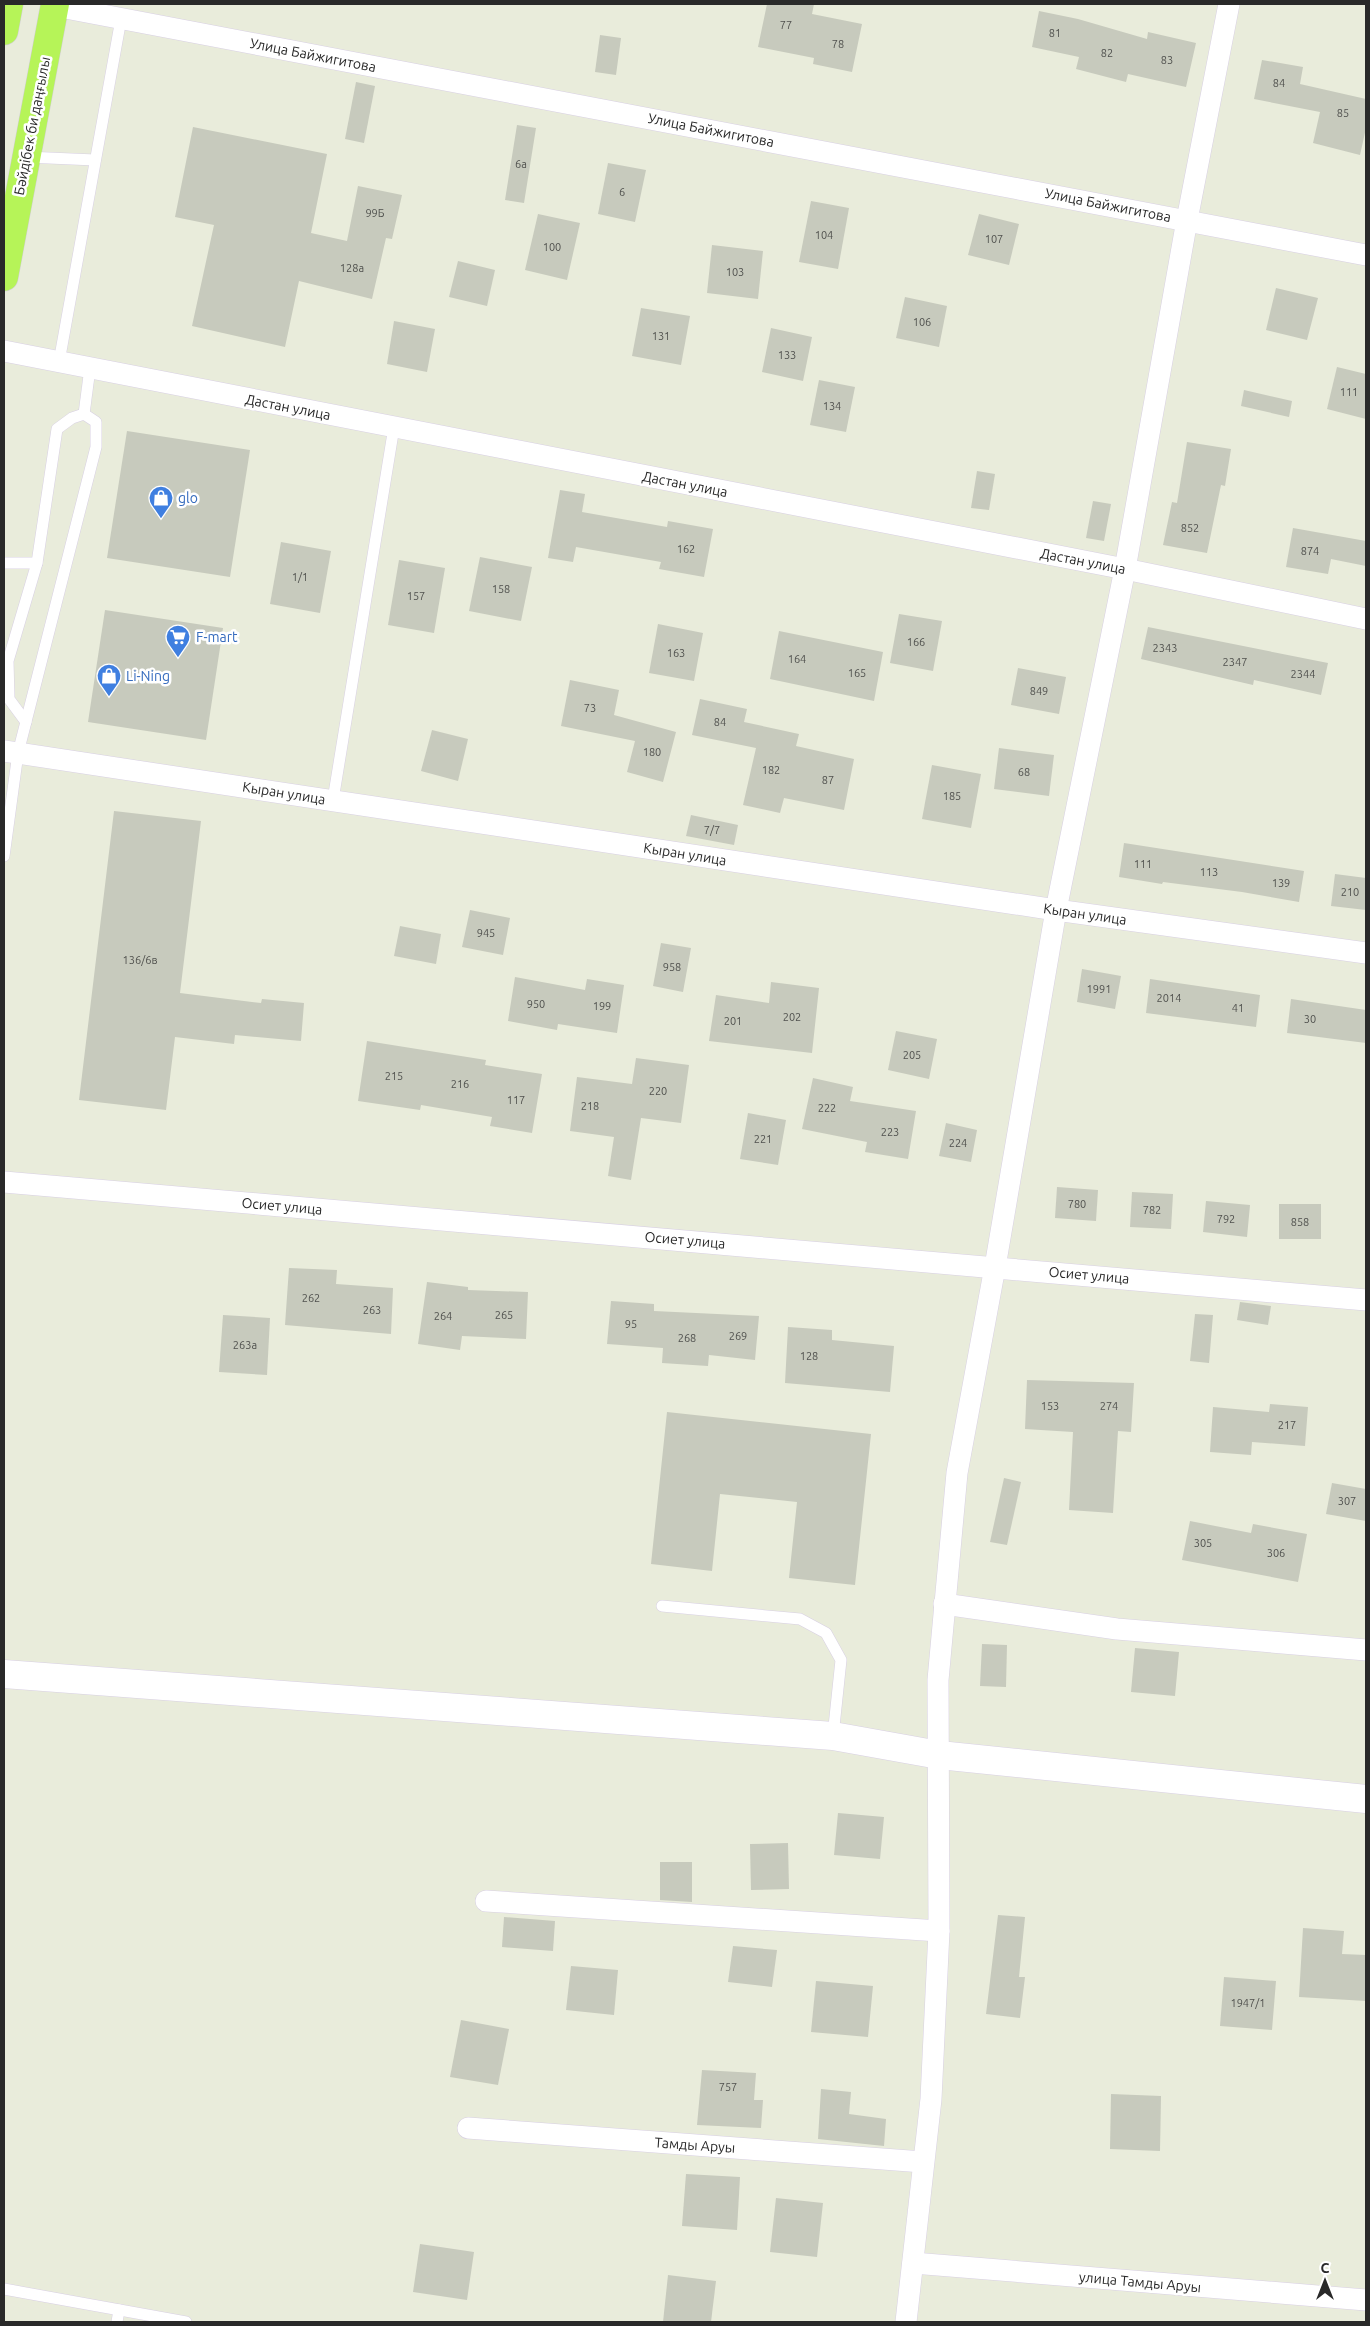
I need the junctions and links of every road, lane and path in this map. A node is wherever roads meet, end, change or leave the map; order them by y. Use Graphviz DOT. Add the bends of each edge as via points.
graph roads {
  1 [pos="9,4"];
  2 [pos="1229,4"];
  3 [pos="55,5"];
  4 [pos="122,18"];
  5 [pos="4,31"];
  6 [pos="26,157"];
  7 [pos="95,160"];
  8 [pos="1187,220"];
  9 [pos="1366,255"];
  10 [pos="4,277"];
  11 [pos="4,351"];
  12 [pos="59,362"];
  13 [pos="90,368"];
  14 [pos="84,414"];
  15 [pos="394,427"];
  16 [pos="37,563"];
  17 [pos="4,564"];
  18 [pos="1125,570"];
  19 [pos="1366,619"];
  20 [pos="26,722"];
  21 [pos="11,752"];
  22 [pos="333,800"];
  23 [pos="4,856"];
  24 [pos="1056,910"];
  25 [pos="1366,953"];
  26 [pos="4,1182"];
  27 [pos="995,1267"];
  28 [pos="1366,1300"];
  29 [pos="944,1604"];
  30 [pos="662,1606"];
  31 [pos="1366,1650"];
  32 [pos="4,1674"];
  33 [pos="833,1736"];
  34 [pos="939,1755"];
  35 [pos="1366,1799"];
  36 [pos="486,1901"];
  37 [pos="940,1931"];
  38 [pos="468,2128"];
  39 [pos="923,2162"];
  40 [pos="913,2264"];
  41 [pos="4,2289"];
  42 [pos="1366,2300"];
  43 [pos="119,2310"];
  44 [pos="117,2322"];
  45 [pos="180,2322"];
  46 [pos="906,2322"];
  1 -- 5 [label="main road"];
  2 -- 8 [label="street"];
  3 -- 4 [label="street, Улица Байжигитова"];
  3 -- 6 [label="main road, Бәйдібек би даңғылы"];
  4 -- 7 [label="lane"];
  4 -- 8 [label="street, Улица Байжигитова"];
  6 -- 7 [label="lane"];
  6 -- 10 [label="main road, Бәйдібек би даңғылы"];
  7 -- 12 [label="lane"];
  8 -- 9 [label="street, Улица Байжигитова"];
  8 -- 18 [label="street"];
  11 -- 12 [label="street, Дастан улица"];
  12 -- 13 [label="street, Дастан улица"];
  13 -- 14 [label="lane"];
  13 -- 15 [label="street, Дастан улица"];
  14 -- 16 [label="lane" via="57,428"];
  14 -- 20 [label="lane" via="96,422 96,447"];
  15 -- 18 [label="street, Дастан улица"];
  15 -- 22 [label="lane"];
  16 -- 17 [label="lane"];
  16 -- 20 [label="lane" via="8,661 9,699"];
  18 -- 19 [label="street, Дастан улица"];
  18 -- 24 [label="street"];
  20 -- 21 [label="lane"];
  21 -- 22 [label="street, Кыран улица"];
  21 -- 23 [label="lane"];
  22 -- 24 [label="street, Кыран улица"];
  24 -- 25 [label="street, Кыран улица"];
  24 -- 27 [label="street"];
  26 -- 27 [label="street, Осиет улица"];
  27 -- 28 [label="street, Осиет улица"];
  27 -- 29 [label="street" via="956,1473"];
  29 -- 31 [label="street" via="1117,1629"];
  29 -- 34 [label="street" via="938,1680"];
  30 -- 33 [label="lane" via="800,1619 826,1633 842,1660"];
  32 -- 33 [label="street"];
  33 -- 34 [label="street"];
  34 -- 35 [label="street"];
  34 -- 37 [label="street"];
  36 -- 37 [label="street"];
  37 -- 39 [label="street" via="931,2100"];
  38 -- 39 [label="street, Тамды Аруы"];
  39 -- 40 [label="street"];
  40 -- 42 [label="street, улица Тамды Аруы"];
  40 -- 46 [label="street"];
  41 -- 43 [label="lane"];
  43 -- 44 [label="lane"];
  43 -- 45 [label="lane"];
}
